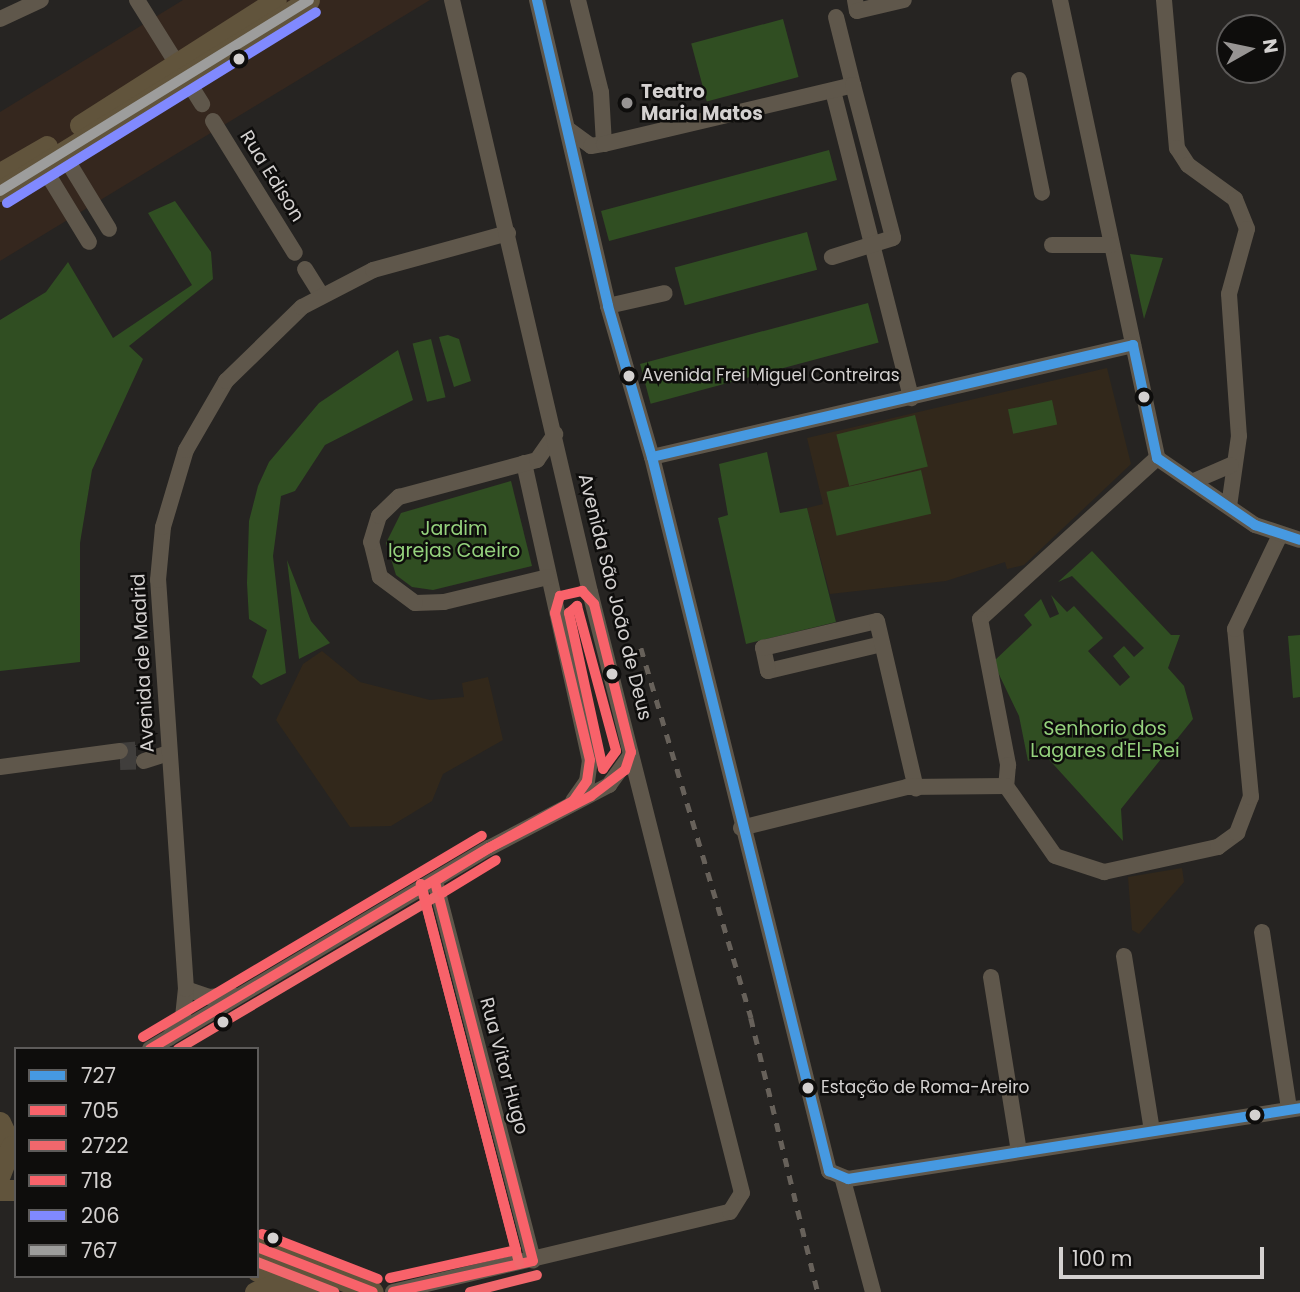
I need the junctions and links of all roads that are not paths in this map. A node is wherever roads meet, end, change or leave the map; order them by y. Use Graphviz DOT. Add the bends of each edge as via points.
graph roads {
  1 [pos="41,0"];
  2 [pos="137,0"];
  3 [pos="276,0"];
  4 [pos="309,0"];
  5 [pos="452,0"];
  6 [pos="537,0"];
  7 [pos="578,0"];
  8 [pos="904,0"];
  9 [pos="1060,0"];
  10 [pos="1164,0"];
  11 [pos="856,6"];
  12 [pos="836,17"];
  13 [pos="0,19"];
  14 [pos="181,70"];
  15 [pos="1019,80"];
  16 [pos="853,85"];
  17 [pos="833,91"];
  18 [pos="202,104"];
  19 [pos="213,121"];
  20 [pos="568,127"];
  21 [pos="598,145"];
  22 [pos="62,152"];
  23 [pos="38,159"];
  24 [pos="0,173"];
  25 [pos="578,173"];
  26 [pos="0,191"];
  27 [pos="1042,193"];
  28 [pos="108,229"];
  29 [pos="508,233"];
  30 [pos="89,242"];
  31 [pos="873,244"];
  32 [pos="1052,245"];
  33 [pos="1111,245"];
  34 [pos="296,253"];
  35 [pos="832,257"];
  36 [pos="305,269"];
  37 [pos="666,293"];
  38 [pos="321,295"];
  39 [pos="608,306"];
  40 [pos="1133,345"];
  41 [pos="911,398"];
  42 [pos="556,432"];
  43 [pos="653,457"];
  44 [pos="1157,458"];
  45 [pos="531,461"];
  46 [pos="1231,465"];
  47 [pos="564,478"];
  48 [pos="1194,481"];
  49 [pos="1229,506"];
  50 [pos="1279,537"];
  51 [pos="1300,540"];
  52 [pos="548,577"];
  53 [pos="882,643"];
  54 [pos="631,755"];
  55 [pos="115,757"];
  56 [pos="590,760"];
  57 [pos="0,767"];
  58 [pos="620,774"];
  59 [pos="1006,786"];
  60 [pos="916,789"];
  61 [pos="573,801"];
  62 [pos="741,828"];
  63 [pos="435,881"];
  64 [pos="1262,932"];
  65 [pos="1124,956"];
  66 [pos="991,977"];
  67 [pos="186,989"];
  68 [pos="242,993"];
  69 [pos="169,1038"];
  70 [pos="153,1047"];
  71 [pos="1295,1108"];
  72 [pos="0,1123"];
  73 [pos="1152,1131"];
  74 [pos="1019,1152"];
  75 [pos="8,1161"];
  76 [pos="843,1180"];
  77 [pos="259,1248"];
  78 [pos="533,1261"];
  79 [pos="259,1272"];
  80 [pos="464,1279"];
  81 [pos="284,1281"];
  82 [pos="255,1292"];
  83 [pos="312,1292"];
  84 [pos="373,1292"];
  85 [pos="393,1292"];
  86 [pos="443,1292"];
  87 [pos="873,1292"];
  1 -- 13 [label="street"];
  2 -- 14 [label="street"];
  3 -- 14 [label="main road"];
  4 -- 14 [label="main road"];
  5 -- 29 [label="street, Avenida São João de Deus"];
  6 -- 20 [label="street"];
  7 -- 21 [label="street" via="601,92"];
  8 -- 11 [label="street"];
  9 -- 33 [label="street"];
  10 -- 46 [label="street" via="1177,148 1188,165 1235,199 1247,229 1229,294 1239,436"];
  12 -- 16 [label="street"];
  14 -- 18 [label="street"];
  14 -- 22 [label="main road"];
  14 -- 23 [label="main road"];
  15 -- 27 [label="street"];
  16 -- 17 [label="street"];
  16 -- 31 [label="street" via="893,239"];
  17 -- 21 [label="street"];
  17 -- 31 [label="street"];
  19 -- 34 [label="street, Rua Edison"];
  20 -- 21 [label="street"];
  20 -- 25 [label="street"];
  21 -- 25 [label="street"];
  22 -- 23 [label="main road"];
  22 -- 28 [label="street"];
  23 -- 24 [label="main road"];
  23 -- 26 [label="main road"];
  23 -- 30 [label="street"];
  25 -- 39 [label="street"];
  29 -- 38 [label="street, Avenida de Madrid" via="398,261"];
  29 -- 42 [label="street, Avenida São João de Deus"];
  31 -- 35 [label="street"];
  31 -- 41 [label="street"];
  32 -- 33 [label="street"];
  33 -- 40 [label="street"];
  36 -- 38 [label="street"];
  37 -- 39 [label="street"];
  38 -- 67 [label="street, Avenida de Madrid" via="271,332 226,381 176,475 158,580 153,754"];
  39 -- 43 [label="street"];
  40 -- 41 [label="street"];
  40 -- 44 [label="street"];
  41 -- 43 [label="street"];
  42 -- 45 [label="street"];
  42 -- 47 [label="street, Avenida São João de Deus"];
  43 -- 62 [label="street"];
  44 -- 48 [label="street"];
  44 -- 59 [label="street" via="981,619 1009,765"];
  45 -- 47 [label="street" via="552,464"];
  45 -- 52 [label="street"];
  45 -- 52 [label="street" via="399,497 375,524 373,560 392,590 425,604"];
  46 -- 48 [label="street"];
  46 -- 49 [label="street"];
  47 -- 54 [label="street, Avenida São João de Deus"];
  48 -- 49 [label="street"];
  49 -- 50 [label="street"];
  50 -- 51 [label="street"];
  50 -- 59 [label="street" via="1234,629 1251,797 1237,833 1218,847 1104,872 1055,856"];
  52 -- 56 [label="street"];
  53 -- 53 [label="street" via="877,621 763,648 768,671"];
  53 -- 60 [label="street"];
  54 -- 58 [label="street"];
  54 -- 78 [label="street, Avenida São João de Deus" via="741,1202 730,1212"];
  55 -- 57 [label="street"];
  56 -- 58 [label="street" via="600,772"];
  56 -- 61 [label="street" via="587,781"];
  58 -- 61 [label="street"];
  59 -- 60 [label="street"];
  60 -- 62 [label="street"];
  61 -- 63 [label="street"];
  62 -- 76 [label="street" via="826,1165"];
  63 -- 68 [label="street"];
  63 -- 78 [label="street, Rua Vitor Hugo"];
  64 -- 71 [label="street"];
  65 -- 73 [label="street"];
  66 -- 74 [label="street"];
  67 -- 68 [label="street" via="209,997"];
  67 -- 69 [label="street, Avenida de Madrid" via="183,1017"];
  68 -- 69 [label="street"];
  69 -- 70 [label="street"];
  71 -- 73 [label="street"];
  72 -- 75 [label="main road" via="9,1135"];
  73 -- 74 [label="street"];
  74 -- 76 [label="street"];
  76 -- 87 [label="street"];
  77 -- 84 [label="main road"];
  78 -- 80 [label="street"];
  79 -- 81 [label="main road"];
  80 -- 85 [label="street"];
  80 -- 86 [label="street"];
  81 -- 82 [label="main road"];
  81 -- 83 [label="main road"];
}
